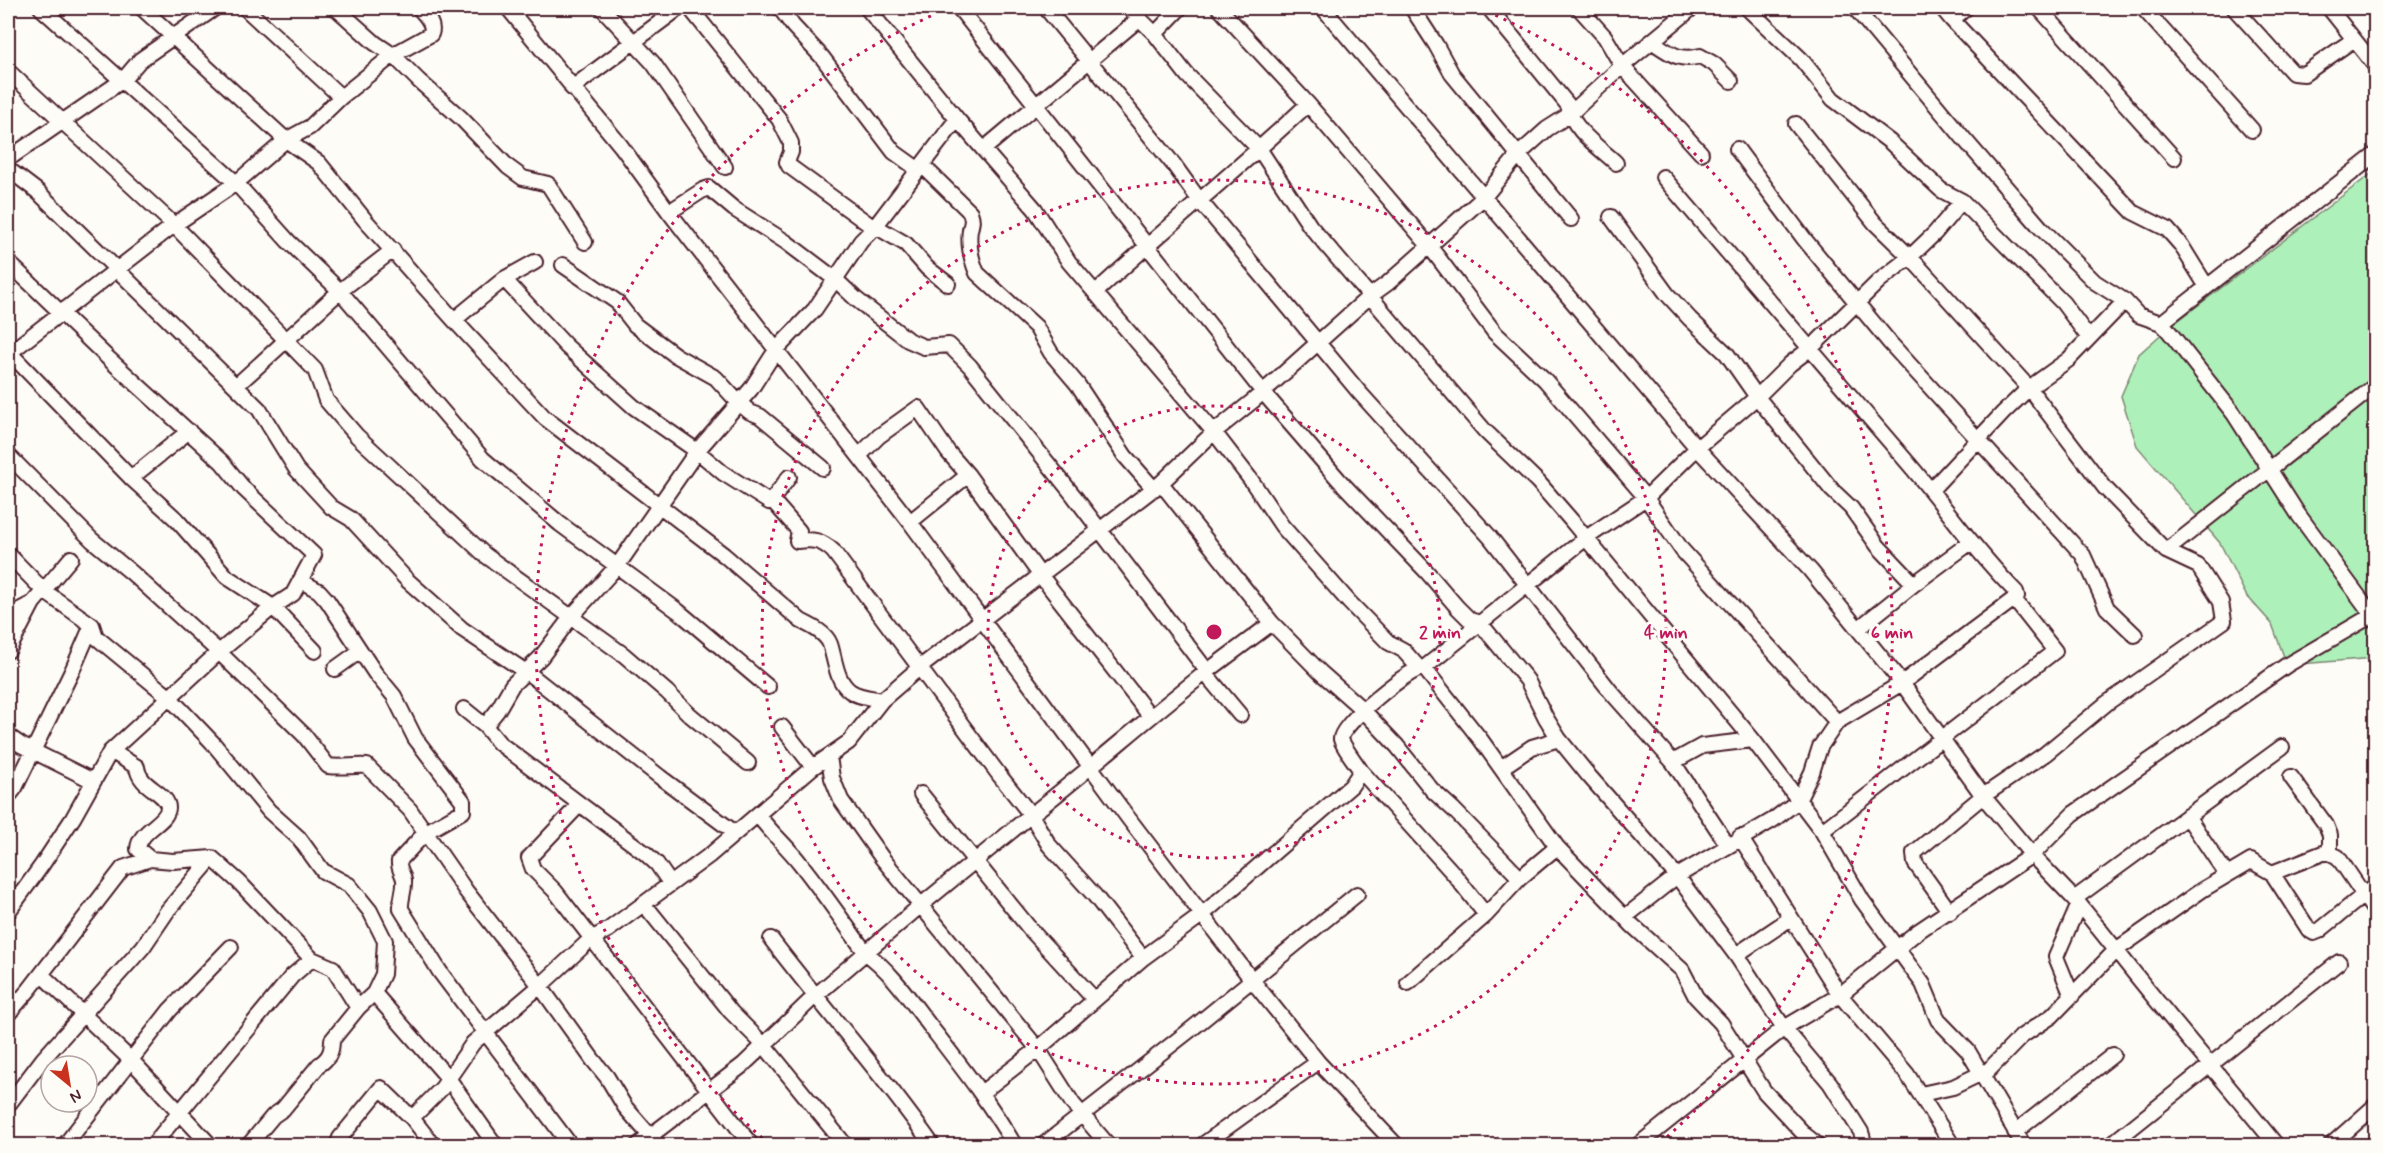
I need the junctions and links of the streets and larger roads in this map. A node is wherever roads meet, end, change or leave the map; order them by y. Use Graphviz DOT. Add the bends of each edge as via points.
graph roads {
  1 [pos="41,8"];
  2 [pos="142,8"];
  3 [pos="214,8"];
  4 [pos="245,8"];
  5 [pos="336,8"];
  6 [pos="418,8"];
  7 [pos="508,8"];
  8 [pos="602,8"];
  9 [pos="679,8"];
  10 [pos="690,8"];
  11 [pos="780,8"];
  12 [pos="867,8"];
  13 [pos="959,8"];
  14 [pos="1046,8"];
  15 [pos="1129,8"];
  16 [pos="1180,8"];
  17 [pos="1219,8"];
  18 [pos="1323,8"];
  19 [pos="1412,8"];
  20 [pos="1489,8"];
  21 [pos="1579,8"];
  22 [pos="1747,8"];
  23 [pos="1855,8"];
  24 [pos="1942,8"];
  25 [pos="1966,8"];
  26 [pos="2039,8"];
  27 [pos="2143,8"];
  28 [pos="2234,8"];
  29 [pos="2329,8"];
  30 [pos="1682,10"];
  31 [pos="1139,19"];
  32 [pos="1952,20"];
  33 [pos="1155,34"];
  34 [pos="174,36"];
  35 [pos="2353,40"];
  36 [pos="633,42"];
  37 [pos="1653,42"];
  38 [pos="393,55"];
  39 [pos="1088,61"];
  40 [pos="1622,66"];
  41 [pos="2376,67"];
  42 [pos="8,71"];
  43 [pos="123,80"];
  44 [pos="1731,81"];
  45 [pos="572,88"];
  46 [pos="341,97"];
  47 [pos="1308,104"];
  48 [pos="1035,107"];
  49 [pos="1569,115"];
  50 [pos="957,118"];
  51 [pos="62,122"];
  52 [pos="1796,124"];
  53 [pos="2252,130"];
  54 [pos="286,140"];
  55 [pos="984,149"];
  56 [pos="1737,149"];
  57 [pos="1260,150"];
  58 [pos="1701,153"];
  59 [pos="1519,154"];
  60 [pos="2376,154"];
  61 [pos="2174,158"];
  62 [pos="8,159"];
  63 [pos="1616,163"];
  64 [pos="725,167"];
  65 [pos="920,167"];
  66 [pos="8,169"];
  67 [pos="1663,177"];
  68 [pos="236,183"];
  69 [pos="1484,197"];
  70 [pos="1200,201"];
  71 [pos="1962,201"];
  72 [pos="669,212"];
  73 [pos="1611,217"];
  74 [pos="1572,219"];
  75 [pos="174,225"];
  76 [pos="874,227"];
  77 [pos="585,242"];
  78 [pos="1147,245"];
  79 [pos="1430,247"];
  80 [pos="393,250"];
  81 [pos="1910,257"];
  82 [pos="8,262"];
  83 [pos="535,262"];
  84 [pos="563,265"];
  85 [pos="117,270"];
  86 [pos="504,279"];
  87 [pos="835,279"];
  88 [pos="948,284"];
  89 [pos="2207,286"];
  90 [pos="340,291"];
  91 [pos="1096,292"];
  92 [pos="1370,296"];
  93 [pos="2125,301"];
  94 [pos="1856,303"];
  95 [pos="62,312"];
  96 [pos="454,320"];
  97 [pos="2161,323"];
  98 [pos="2089,338"];
  99 [pos="285,340"];
  100 [pos="1317,342"];
  101 [pos="1811,348"];
  102 [pos="776,350"];
  103 [pos="8,352"];
  104 [pos="2376,385"];
  105 [pos="236,386"];
  106 [pos="2029,388"];
  107 [pos="1262,391"];
  108 [pos="1757,397"];
  109 [pos="738,402"];
  110 [pos="189,431"];
  111 [pos="1214,432"];
  112 [pos="1979,439"];
  113 [pos="1697,448"];
  114 [pos="698,451"];
  115 [pos="8,455"];
  116 [pos="859,456"];
  117 [pos="823,468"];
  118 [pos="2269,468"];
  119 [pos="968,475"];
  120 [pos="789,477"];
  121 [pos="130,478"];
  122 [pos="1157,486"];
  123 [pos="1931,490"];
  124 [pos="1647,498"];
  125 [pos="772,500"];
  126 [pos="658,506"];
  127 [pos="910,522"];
  128 [pos="1099,530"];
  129 [pos="1586,538"];
  130 [pos="1971,542"];
  131 [pos="2166,551"];
  132 [pos="8,554"];
  133 [pos="71,558"];
  134 [pos="618,566"];
  135 [pos="1041,576"];
  136 [pos="301,581"];
  137 [pos="1527,583"];
  138 [pos="1914,584"];
  139 [pos="45,591"];
  140 [pos="2014,599"];
  141 [pos="33,603"];
  142 [pos="273,607"];
  143 [pos="8,616"];
  144 [pos="572,616"];
  145 [pos="2374,616"];
  146 [pos="983,620"];
  147 [pos="1272,623"];
  148 [pos="1480,623"];
  149 [pos="92,625"];
  150 [pos="1858,629"];
  151 [pos="2135,635"];
  152 [pos="8,651"];
  153 [pos="315,651"];
  154 [pos="360,651"];
  155 [pos="219,652"];
  156 [pos="919,668"];
  157 [pos="1421,668"];
  158 [pos="335,669"];
  159 [pos="524,671"];
  160 [pos="1206,672"];
  161 [pos="1902,683"];
  162 [pos="768,687"];
  163 [pos="169,698"];
  164 [pos="882,700"];
  165 [pos="464,709"];
  166 [pos="1363,710"];
  167 [pos="1240,715"];
  168 [pos="1150,716"];
  169 [pos="1837,722"];
  170 [pos="485,726"];
  171 [pos="782,727"];
  172 [pos="8,736"];
  173 [pos="1559,739"];
  174 [pos="1754,740"];
  175 [pos="1942,740"];
  176 [pos="2282,747"];
  177 [pos="33,750"];
  178 [pos="111,751"];
  179 [pos="829,756"];
  180 [pos="1673,762"];
  181 [pos="748,763"];
  182 [pos="813,766"];
  183 [pos="1092,767"];
  184 [pos="1501,768"];
  185 [pos="1361,771"];
  186 [pos="2291,777"];
  187 [pos="93,781"];
  188 [pos="921,794"];
  189 [pos="1983,796"];
  190 [pos="8,797"];
  191 [pos="1798,801"];
  192 [pos="579,804"];
  193 [pos="758,815"];
  194 [pos="1031,815"];
  195 [pos="2187,816"];
  196 [pos="1822,831"];
  197 [pos="426,832"];
  198 [pos="734,832"];
  199 [pos="1740,837"];
  200 [pos="1727,844"];
  201 [pos="1557,847"];
  202 [pos="2330,853"];
  203 [pos="2032,855"];
  204 [pos="212,858"];
  205 [pos="150,859"];
  206 [pos="976,861"];
  207 [pos="2272,873"];
  208 [pos="2227,875"];
  209 [pos="1677,876"];
  210 [pos="1520,878"];
  211 [pos="670,883"];
  212 [pos="2376,885"];
  213 [pos="1357,894"];
  214 [pos="2363,894"];
  215 [pos="2076,902"];
  216 [pos="644,904"];
  217 [pos="920,906"];
  218 [pos="8,912"];
  219 [pos="1950,912"];
  220 [pos="2376,913"];
  221 [pos="1203,914"];
  222 [pos="1486,915"];
  223 [pos="1625,917"];
  224 [pos="1791,918"];
  225 [pos="591,939"];
  226 [pos="771,939"];
  227 [pos="231,947"];
  228 [pos="1897,950"];
  229 [pos="2116,950"];
  230 [pos="866,953"];
  231 [pos="1736,955"];
  232 [pos="1143,958"];
  233 [pos="312,959"];
  234 [pos="2339,962"];
  235 [pos="42,975"];
  236 [pos="1252,980"];
  237 [pos="1408,983"];
  238 [pos="540,986"];
  239 [pos="374,993"];
  240 [pos="1840,995"];
  241 [pos="815,996"];
  242 [pos="2072,996"];
  243 [pos="1094,999"];
  244 [pos="358,1008"];
  245 [pos="82,1013"];
  246 [pos="8,1014"];
  247 [pos="1784,1028"];
  248 [pos="486,1031"];
  249 [pos="764,1045"];
  250 [pos="1038,1049"];
  251 [pos="2113,1055"];
  252 [pos="1744,1059"];
  253 [pos="132,1061"];
  254 [pos="1318,1062"];
  255 [pos="2211,1064"];
  256 [pos="1981,1075"];
  257 [pos="448,1078"];
  258 [pos="709,1090"];
  259 [pos="981,1093"];
  260 [pos="1921,1094"];
  261 [pos="8,1105"];
  262 [pos="2376,1105"];
  263 [pos="180,1114"];
  264 [pos="1084,1114"];
  265 [pos="412,1118"];
  266 [pos="2015,1131"];
  267 [pos="654,1140"];
  268 [pos="339,1145"];
  269 [pos="64,1146"];
  270 [pos="152,1146"];
  271 [pos="211,1146"];
  272 [pos="248,1146"];
  273 [pos="434,1146"];
  274 [pos="496,1146"];
  275 [pos="572,1146"];
  276 [pos="637,1146"];
  277 [pos="752,1146"];
  278 [pos="846,1146"];
  279 [pos="933,1146"];
  280 [pos="1015,1146"];
  281 [pos="1042,1146"];
  282 [pos="1109,1146"];
  283 [pos="1200,1146"];
  284 [pos="1397,1146"];
  285 [pos="1637,1146"];
  286 [pos="1819,1146"];
  287 [pos="1865,1146"];
  288 [pos="1953,1146"];
  289 [pos="2024,1146"];
  290 [pos="2109,1146"];
  291 [pos="2277,1146"];
  292 [pos="2330,1146"];
  1 -- 43 [label="street"];
  2 -- 34 [label="street"];
  3 -- 34 [label="street"];
  4 -- 46 [label="street"];
  5 -- 38 [label="street"];
  6 -- 38 [label="street" via="431,24 431,34"];
  7 -- 45 [label="street"];
  8 -- 36 [label="street"];
  9 -- 36 [label="street"];
  10 -- 76 [label="street" via="778,119 791,143 789,166"];
  11 -- 65 [label="street" via="894,152"];
  12 -- 50 [label="street"];
  13 -- 48 [label="street"];
  14 -- 39 [label="street"];
  15 -- 31 [label="street"];
  16 -- 33 [label="street"];
  17 -- 47 [label="street"];
  18 -- 69 [label="street"];
  19 -- 59 [label="street" via="1452,74"];
  20 -- 49 [label="street" via="1568,105"];
  21 -- 40 [label="street" via="1605,37"];
  22 -- 71 [label="street" via="1801,59 1833,99 1890,142 1941,190"];
  23 -- 93 [label="street" via="2041,228 2095,282"];
  24 -- 32 [label="street"];
  25 -- 32 [label="street"];
  26 -- 61 [label="street"];
  27 -- 53 [label="street"];
  28 -- 35 [label="street" via="2293,73 2304,74"];
  29 -- 35 [label="street"];
  30 -- 37 [label="street"];
  31 -- 33 [label="street"];
  31 -- 39 [label="street"];
  32 -- 89 [label="street" via="2133,212 2167,229"];
  33 -- 57 [label="street" via="1187,75"];
  34 -- 43 [label="street" via="140,60"];
  34 -- 54 [label="street"];
  35 -- 41 [label="street"];
  36 -- 45 [label="street"];
  36 -- 64 [label="street" via="653,63"];
  37 -- 40 [label="street"];
  37 -- 44 [label="street" via="1673,56 1688,60 1700,56"];
  38 -- 46 [label="street"];
  38 -- 77 [label="street" via="508,167 524,178 548,184"];
  39 -- 48 [label="street"];
  39 -- 70 [label="street"];
  40 -- 49 [label="street"];
  40 -- 58 [label="street"];
  42 -- 51 [label="street"];
  43 -- 51 [label="street"];
  43 -- 68 [label="street"];
  45 -- 72 [label="street"];
  46 -- 54 [label="street" via="310,128"];
  47 -- 57 [label="street"];
  47 -- 79 [label="street"];
  48 -- 55 [label="street"];
  48 -- 78 [label="street"];
  49 -- 59 [label="street"];
  49 -- 63 [label="street"];
  50 -- 55 [label="street"];
  50 -- 65 [label="street"];
  51 -- 62 [label="street"];
  51 -- 75 [label="street"];
  52 -- 81 [label="street" via="1875,223"];
  54 -- 68 [label="street"];
  54 -- 80 [label="street" via="319,163"];
  55 -- 91 [label="street" via="1035,209 1069,262"];
  56 -- 94 [label="street"];
  57 -- 70 [label="street"];
  57 -- 92 [label="street" via="1310,226"];
  59 -- 69 [label="street"];
  59 -- 74 [label="street"];
  60 -- 89 [label="street"];
  65 -- 76 [label="street"];
  65 -- 122 [label="street" via="970,212 970,245 977,273 1036,327 1125,456"];
  66 -- 85 [label="street" via="37,191"];
  67 -- 101 [label="street"];
  68 -- 75 [label="street"];
  68 -- 90 [label="street"];
  69 -- 79 [label="street"];
  69 -- 113 [label="street"];
  70 -- 78 [label="street"];
  70 -- 100 [label="street"];
  71 -- 81 [label="street"];
  71 -- 98 [label="street" via="2063,303"];
  72 -- 87 [label="street" via="709,188"];
  72 -- 102 [label="street"];
  73 -- 108 [label="street" via="1667,294 1727,354"];
  75 -- 85 [label="street"];
  75 -- 99 [label="street"];
  76 -- 87 [label="street"];
  76 -- 88 [label="street" via="906,244"];
  78 -- 91 [label="street"];
  78 -- 107 [label="street"];
  79 -- 92 [label="street"];
  79 -- 124 [label="street" via="1495,333 1545,380"];
  80 -- 90 [label="street"];
  80 -- 96 [label="street"];
  81 -- 94 [label="street"];
  81 -- 106 [label="street"];
  82 -- 95 [label="street"];
  83 -- 86 [label="street"];
  84 -- 109 [label="street" via="616,302 635,325 675,355 716,378"];
  85 -- 95 [label="street"];
  85 -- 105 [label="street"];
  86 -- 96 [label="street"];
  86 -- 114 [label="street" via="567,346 634,407"];
  87 -- 102 [label="street" via="815,309"];
  87 -- 128 [label="street" via="908,340 924,347 949,345 959,354"];
  89 -- 97 [label="street"];
  90 -- 99 [label="street"];
  90 -- 134 [label="street" via="483,459 560,524"];
  91 -- 111 [label="street"];
  92 -- 100 [label="street"];
  92 -- 129 [label="street" via="1485,431 1539,482"];
  93 -- 97 [label="street" via="2138,315"];
  93 -- 98 [label="street"];
  94 -- 101 [label="street"];
  94 -- 112 [label="street"];
  95 -- 103 [label="street"];
  95 -- 110 [label="street"];
  96 -- 126 [label="street" via="544,418"];
  97 -- 118 [label="street" via="2234,414"];
  98 -- 106 [label="street" via="2068,360"];
  99 -- 105 [label="street"];
  99 -- 144 [label="street" via="315,370 326,400 357,436 485,555"];
  100 -- 107 [label="street"];
  100 -- 137 [label="street"];
  101 -- 108 [label="street"];
  101 -- 123 [label="street"];
  102 -- 109 [label="street"];
  102 -- 116 [label="street"];
  103 -- 121 [label="street"];
  104 -- 118 [label="street"];
  105 -- 159 [label="street" via="259,409 296,469 331,507 351,519 407,580 462,629"];
  106 -- 112 [label="street"];
  106 -- 131 [label="street" via="2105,488"];
  107 -- 111 [label="street"];
  107 -- 148 [label="street" via="1457,607 1470,620"];
  108 -- 113 [label="street"];
  108 -- 138 [label="street" via="1878,546"];
  109 -- 114 [label="street"];
  109 -- 117 [label="street"];
  110 -- 121 [label="street"];
  110 -- 136 [label="street" via="314,555"];
  111 -- 122 [label="street"];
  111 -- 157 [label="street" via="1282,526 1328,580 1388,642"];
  112 -- 123 [label="street"];
  112 -- 151 [label="street" via="2083,555 2107,608"];
  113 -- 124 [label="street"];
  113 -- 150 [label="street" via="1810,570"];
  114 -- 125 [label="street" via="723,473 769,502"];
  114 -- 126 [label="street"];
  115 -- 155 [label="street" via="92,540"];
  116 -- 119 [label="street" via="918,408"];
  116 -- 127 [label="street"];
  118 -- 131 [label="street"];
  118 -- 145 [label="street"];
  119 -- 127 [label="street"];
  119 -- 135 [label="street"];
  120 -- 125 [label="street"];
  121 -- 142 [label="street" via="176,519 227,577"];
  122 -- 128 [label="street"];
  122 -- 147 [label="street"];
  123 -- 130 [label="street"];
  124 -- 129 [label="street"];
  124 -- 169 [label="street" via="1682,550"];
  125 -- 156 [label="street" via="799,531 797,541 824,542 833,551"];
  126 -- 134 [label="street"];
  126 -- 164 [label="street" via="829,642 842,683 850,691"];
  127 -- 146 [label="street"];
  128 -- 135 [label="street"];
  128 -- 160 [label="street"];
  129 -- 137 [label="street"];
  129 -- 174 [label="street"];
  130 -- 138 [label="street"];
  130 -- 140 [label="street" via="2016,592"];
  131 -- 189 [label="street" via="2198,566 2221,602 2224,621"];
  132 -- 139 [label="street"];
  133 -- 139 [label="street"];
  134 -- 144 [label="street"];
  134 -- 162 [label="street" via="678,610"];
  135 -- 146 [label="street"];
  135 -- 168 [label="street"];
  136 -- 142 [label="street" via="293,594"];
  136 -- 154 [label="street" via="319,591"];
  137 -- 148 [label="street"];
  137 -- 180 [label="street" via="1611,692"];
  138 -- 150 [label="street"];
  139 -- 141 [label="street"];
  139 -- 149 [label="street"];
  140 -- 161 [label="street"];
  140 -- 175 [label="street" via="2055,651"];
  141 -- 143 [label="street"];
  141 -- 152 [label="street"];
  142 -- 153 [label="street"];
  142 -- 155 [label="street"];
  144 -- 159 [label="street" via="541,657"];
  144 -- 181 [label="street" via="649,675 688,714"];
  145 -- 203 [label="street" via="2287,665 2073,814"];
  146 -- 156 [label="street"];
  146 -- 183 [label="street"];
  147 -- 160 [label="street"];
  147 -- 166 [label="street"];
  148 -- 157 [label="street"];
  148 -- 173 [label="street" via="1527,680"];
  149 -- 163 [label="street" via="96,637"];
  149 -- 177 [label="street"];
  150 -- 161 [label="street"];
  154 -- 158 [label="street"];
  154 -- 197 [label="street" via="394,696 415,738 463,801 462,811"];
  155 -- 163 [label="street"];
  155 -- 197 [label="street" via="304,735 328,766 367,766"];
  156 -- 164 [label="street"];
  156 -- 194 [label="street"];
  157 -- 166 [label="street" via="1408,673"];
  157 -- 184 [label="street"];
  159 -- 170 [label="street"];
  159 -- 198 [label="street"];
  160 -- 167 [label="street"];
  160 -- 168 [label="street"];
  161 -- 169 [label="street"];
  161 -- 175 [label="street"];
  163 -- 178 [label="street"];
  163 -- 239 [label="street" via="298,838 323,871 349,885 370,911 385,941 384,974"];
  164 -- 179 [label="street" via="849,742"];
  165 -- 170 [label="street"];
  166 -- 185 [label="street" via="1342,732 1341,739"];
  166 -- 210 [label="street" via="1432,790"];
  168 -- 183 [label="street"];
  169 -- 191 [label="street" via="1820,747"];
  170 -- 192 [label="street" via="499,744"];
  171 -- 182 [label="street"];
  172 -- 177 [label="street"];
  173 -- 184 [label="street" via="1532,747"];
  173 -- 209 [label="street"];
  174 -- 180 [label="street" via="1702,746"];
  174 -- 191 [label="street"];
  175 -- 189 [label="street"];
  175 -- 196 [label="street"];
  176 -- 195 [label="street"];
  177 -- 187 [label="street"];
  177 -- 190 [label="street"];
  178 -- 187 [label="street"];
  178 -- 205 [label="street" via="137,767 143,782 167,803 165,815 138,846"];
  179 -- 182 [label="street"];
  179 -- 217 [label="street" via="841,800"];
  180 -- 200 [label="street"];
  182 -- 193 [label="street"];
  183 -- 194 [label="street"];
  183 -- 221 [label="street"];
  184 -- 201 [label="street"];
  185 -- 221 [label="street" via="1338,798"];
  185 -- 222 [label="street"];
  186 -- 202 [label="street" via="2326,825"];
  187 -- 218 [label="street" via="42,866"];
  188 -- 206 [label="street"];
  189 -- 203 [label="street"];
  189 -- 219 [label="street" via="1914,853 1915,863"];
  191 -- 196 [label="street"];
  191 -- 199 [label="street"];
  192 -- 211 [label="street" via="645,853"];
  192 -- 225 [label="street" via="529,858 533,870 555,891"];
  193 -- 198 [label="street"];
  193 -- 230 [label="street" via="802,865"];
  194 -- 206 [label="street"];
  194 -- 232 [label="street" via="1049,845"];
  195 -- 208 [label="street"];
  195 -- 215 [label="street"];
  196 -- 228 [label="street"];
  197 -- 238 [label="street"];
  197 -- 248 [label="street" via="399,861 404,886 401,909 440,972"];
  198 -- 211 [label="street" via="710,855"];
  199 -- 200 [label="street"];
  199 -- 224 [label="street"];
  200 -- 209 [label="street"];
  201 -- 210 [label="street"];
  201 -- 223 [label="street"];
  202 -- 207 [label="street"];
  202 -- 214 [label="street" via="2338,857"];
  203 -- 215 [label="street"];
  203 -- 219 [label="street"];
  204 -- 205 [label="street"];
  204 -- 233 [label="street" via="240,882"];
  204 -- 245 [label="street" via="143,947"];
  205 -- 235 [label="street" via="123,868"];
  206 -- 217 [label="street"];
  206 -- 243 [label="street" via="1030,929"];
  207 -- 208 [label="street" via="2252,861"];
  207 -- 214 [label="street" via="2308,930 2314,933"];
  208 -- 229 [label="street"];
  209 -- 223 [label="street"];
  209 -- 231 [label="street"];
  210 -- 222 [label="street"];
  211 -- 216 [label="street"];
  212 -- 214 [label="street"];
  213 -- 236 [label="street"];
  214 -- 220 [label="street"];
  215 -- 229 [label="street"];
  215 -- 242 [label="street" via="2056,957"];
  216 -- 225 [label="street"];
  216 -- 249 [label="street" via="731,1012"];
  217 -- 230 [label="street"];
  217 -- 250 [label="street"];
  219 -- 228 [label="street"];
  221 -- 232 [label="street"];
  221 -- 236 [label="street"];
  222 -- 237 [label="street"];
  223 -- 252 [label="street" via="1682,970 1696,997 1722,1023"];
  224 -- 231 [label="street"];
  224 -- 240 [label="street"];
  225 -- 238 [label="street"];
  225 -- 258 [label="street"];
  226 -- 241 [label="street"];
  227 -- 253 [label="street" via="170,1010"];
  228 -- 240 [label="street"];
  228 -- 256 [label="street" via="1923,984 1938,1020 1968,1051"];
  229 -- 242 [label="street"];
  229 -- 255 [label="street"];
  230 -- 241 [label="street"];
  230 -- 259 [label="street" via="899,986"];
  231 -- 247 [label="street"];
  232 -- 243 [label="street"];
  233 -- 244 [label="street" via="333,968"];
  233 -- 263 [label="street" via="292,976"];
  234 -- 255 [label="street"];
  235 -- 245 [label="street"];
  235 -- 246 [label="street"];
  236 -- 254 [label="street"];
  236 -- 264 [label="street"];
  238 -- 248 [label="street"];
  238 -- 267 [label="street" via="625,1107"];
  239 -- 244 [label="street"];
  239 -- 257 [label="street"];
  240 -- 247 [label="street"];
  240 -- 260 [label="street"];
  241 -- 249 [label="street"];
  241 -- 279 [label="street"];
  242 -- 256 [label="street"];
  243 -- 250 [label="street"];
  244 -- 272 [label="street" via="332,1040 332,1051 326,1060"];
  245 -- 253 [label="street"];
  245 -- 261 [label="street"];
  247 -- 252 [label="street"];
  247 -- 287 [label="street" via="1830,1083"];
  248 -- 257 [label="street"];
  248 -- 275 [label="street"];
  249 -- 258 [label="street"];
  249 -- 278 [label="street"];
  250 -- 259 [label="street"];
  250 -- 264 [label="street" via="1062,1089"];
  251 -- 266 [label="street"];
  252 -- 285 [label="street"];
  252 -- 286 [label="street" via="1764,1091"];
  253 -- 263 [label="street"];
  253 -- 269 [label="street"];
  254 -- 283 [label="street"];
  254 -- 284 [label="street"];
  255 -- 290 [label="street"];
  255 -- 291 [label="street"];
  256 -- 260 [label="street"];
  256 -- 266 [label="street"];
  257 -- 265 [label="street"];
  257 -- 274 [label="street"];
  258 -- 267 [label="street"];
  258 -- 277 [label="street"];
  259 -- 280 [label="street"];
  260 -- 288 [label="street"];
  262 -- 292 [label="street"];
  263 -- 270 [label="street"];
  263 -- 271 [label="street"];
  264 -- 281 [label="street"];
  264 -- 282 [label="street"];
  265 -- 268 [label="street" via="381,1088 340,1137"];
  265 -- 273 [label="street"];
  266 -- 289 [label="street"];
  267 -- 276 [label="street"];
}
